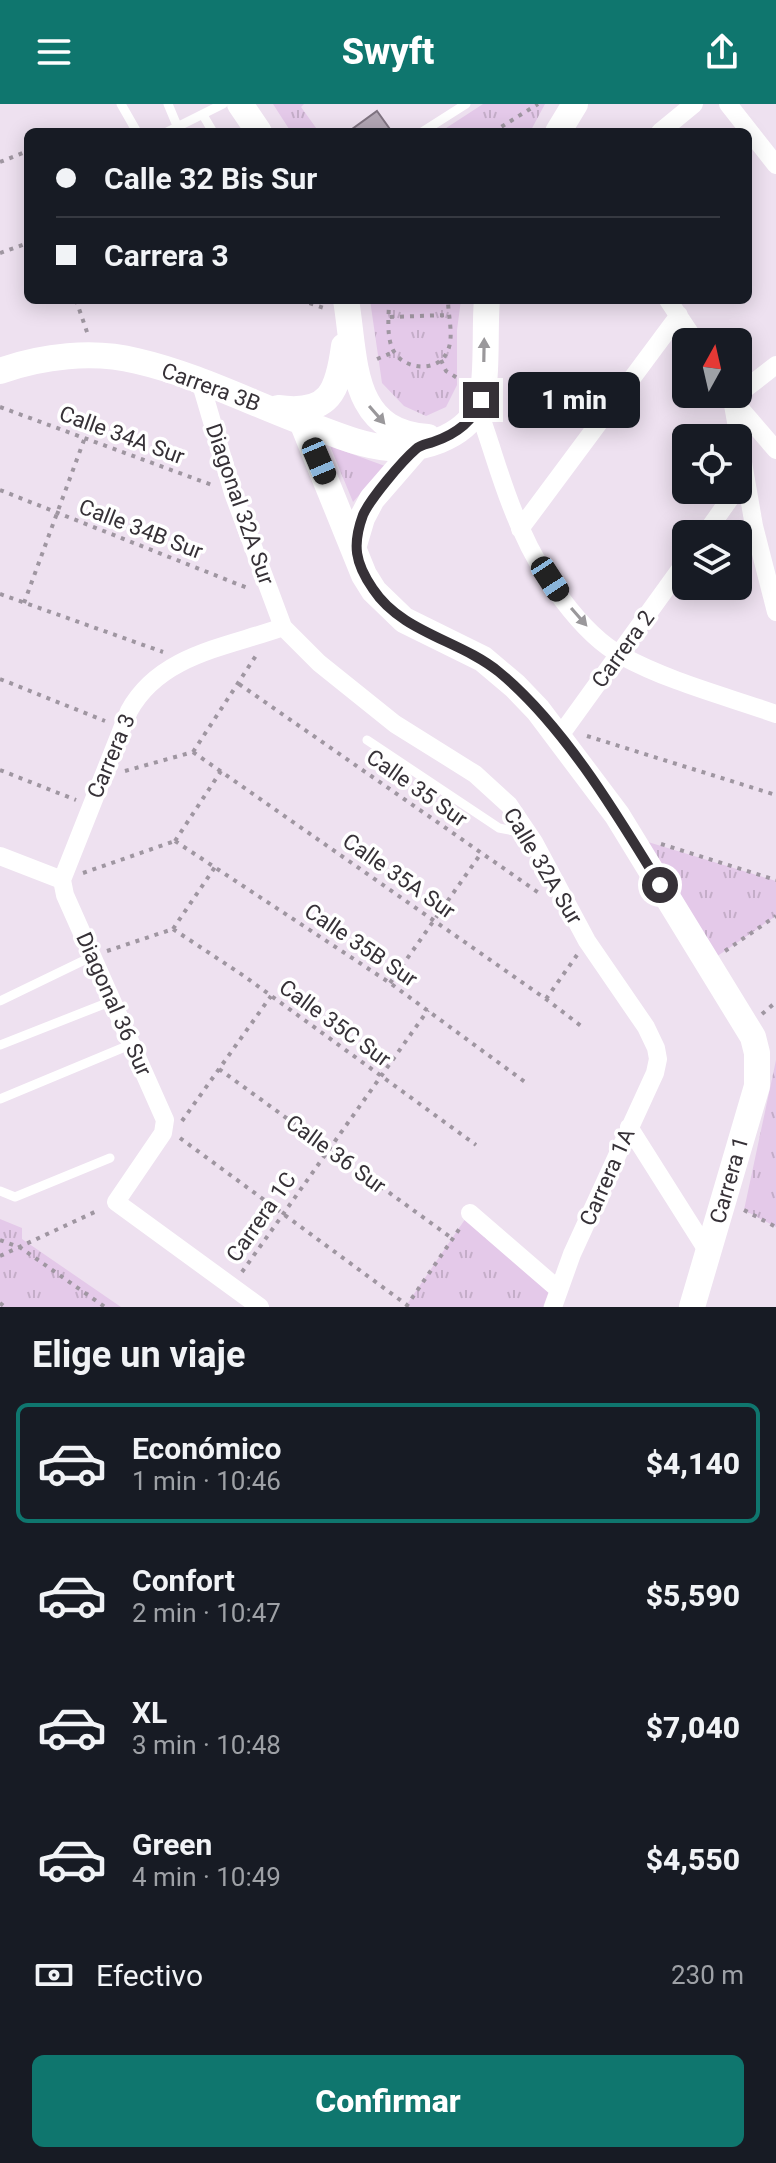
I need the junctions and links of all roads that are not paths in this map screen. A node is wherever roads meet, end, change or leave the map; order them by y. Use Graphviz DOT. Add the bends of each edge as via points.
graph roads {
  1 [pos="121,104"];
  2 [pos="168,104"];
  3 [pos="223,104"];
  4 [pos="240,104"];
  5 [pos="466,104"];
  6 [pos="575,104"];
  7 [pos="694,104"];
  8 [pos="728,104"];
  9 [pos="203,115"];
  10 [pos="135,128"];
  11 [pos="178,128"];
  12 [pos="211,128"];
  13 [pos="256,128"];
  14 [pos="428,128"];
  15 [pos="560,128"];
  16 [pos="665,128"];
  17 [pos="747,128"];
  18 [pos="752,134"];
  19 [pos="776,165"];
  20 [pos="487,304"];
  21 [pos="674,307"];
  22 [pos="347,308"];
  23 [pos="687,328"];
  24 [pos="776,365"];
  25 [pos="0,371"];
  26 [pos="200,381"];
  27 [pos="752,382"];
  28 [pos="262,406"];
  29 [pos="740,408"];
  30 [pos="478,409"];
  31 [pos="302,422"];
  32 [pos="444,438"];
  33 [pos="418,446"];
  34 [pos="776,450"];
  35 [pos="747,504"];
  36 [pos="520,529"];
  37 [pos="354,545"];
  38 [pos="672,581"];
  39 [pos="776,612"];
  40 [pos="276,629"];
  41 [pos="620,655"];
  42 [pos="776,714"];
  43 [pos="562,733"];
  44 [pos="367,740"];
  45 [pos="530,835"];
  46 [pos="0,856"];
  47 [pos="62,880"];
  48 [pos="93,956"];
  49 [pos="0,1001"];
  50 [pos="113,1001"];
  51 [pos="132,1044"];
  52 [pos="0,1045"];
  53 [pos="656,1048"];
  54 [pos="0,1099"];
  55 [pos="629,1127"];
  56 [pos="110,1158"];
  57 [pos="0,1191"];
  58 [pos="470,1213"];
  59 [pos="708,1252"];
  60 [pos="556,1299"];
  61 [pos="260,1307"];
  62 [pos="692,1307"];
  1 -- 10 [label="lane"];
  2 -- 11 [label="lane"];
  3 -- 9 [label="lane"];
  4 -- 13 [label="street"];
  5 -- 14 [label="lane"];
  6 -- 15 [label="street"];
  7 -- 16 [label="street"];
  8 -- 17 [label="street"];
  9 -- 11 [label="lane"];
  9 -- 12 [label="lane"];
  18 -- 19 [label="street"];
  30 -- 20 [label="street, one-way" via="484,388"];
  21 -- 23 [label="street"];
  21 -- 36 [label="street"];
  22 -- 28 [label="street" via="337,386 321,403 307,408"];
  22 -- 32 [label="street, one-way" via="358,382 374,414 404,434"];
  24 -- 27 [label="street"];
  25 -- 26 [label="street, Carrera 3B" via="47,359 115,357"];
  26 -- 28 [label="street, Carrera 3B"];
  26 -- 40 [label="street, Diagonal 32A Sur" via="271,597"];
  28 -- 31 [label="street, Carrera 3B"];
  29 -- 34 [label="street"];
  30 -- 32 [label="street"];
  30 -- 36 [label="street"];
  31 -- 33 [label="street, Carrera 3B" via="372,446"];
  31 -- 37 [label="street"];
  32 -- 33 [label="street"];
  33 -- 37 [label="street" via="372,499"];
  35 -- 39 [label="street"];
  36 -- 41 [label="street, one-way" via="579,618"];
  37 -- 43 [label="street" via="364,575 390,609 483,659"];
  38 -- 41 [label="street, Carrera 2"];
  40 -- 45 [label="street, Calle 32A Sur" via="395,724 475,774 509,805"];
  40 -- 47 [label="street, Carrera 3" via="184,660 145,686 122,727"];
  41 -- 42 [label="street"];
  41 -- 43 [label="street, Carrera 2"];
  43 -- 59 [label="street, Carrera 1" via="748,1026 757,1053 757,1086"];
  44 -- 45 [label="lane" via="499,828"];
  45 -- 53 [label="street, Calle 32A Sur" via="587,941"];
  46 -- 47 [label="street"];
  47 -- 48 [label="street, Diagonal 36 Sur"];
  48 -- 49 [label="lane"];
  48 -- 50 [label="street, Diagonal 36 Sur"];
  50 -- 51 [label="street, Diagonal 36 Sur"];
  50 -- 52 [label="lane"];
  51 -- 54 [label="lane"];
  51 -- 61 [label="street, Diagonal 36 Sur" via="170,1130 116,1202"];
  53 -- 55 [label="street, Carrera 1A" via="655,1073"];
  55 -- 59 [label="street"];
  55 -- 60 [label="street, Carrera 1A"];
  56 -- 57 [label="lane" via="15,1197"];
  58 -- 60 [label="street"];
  59 -- 62 [label="street, Carrera 1"];
}
